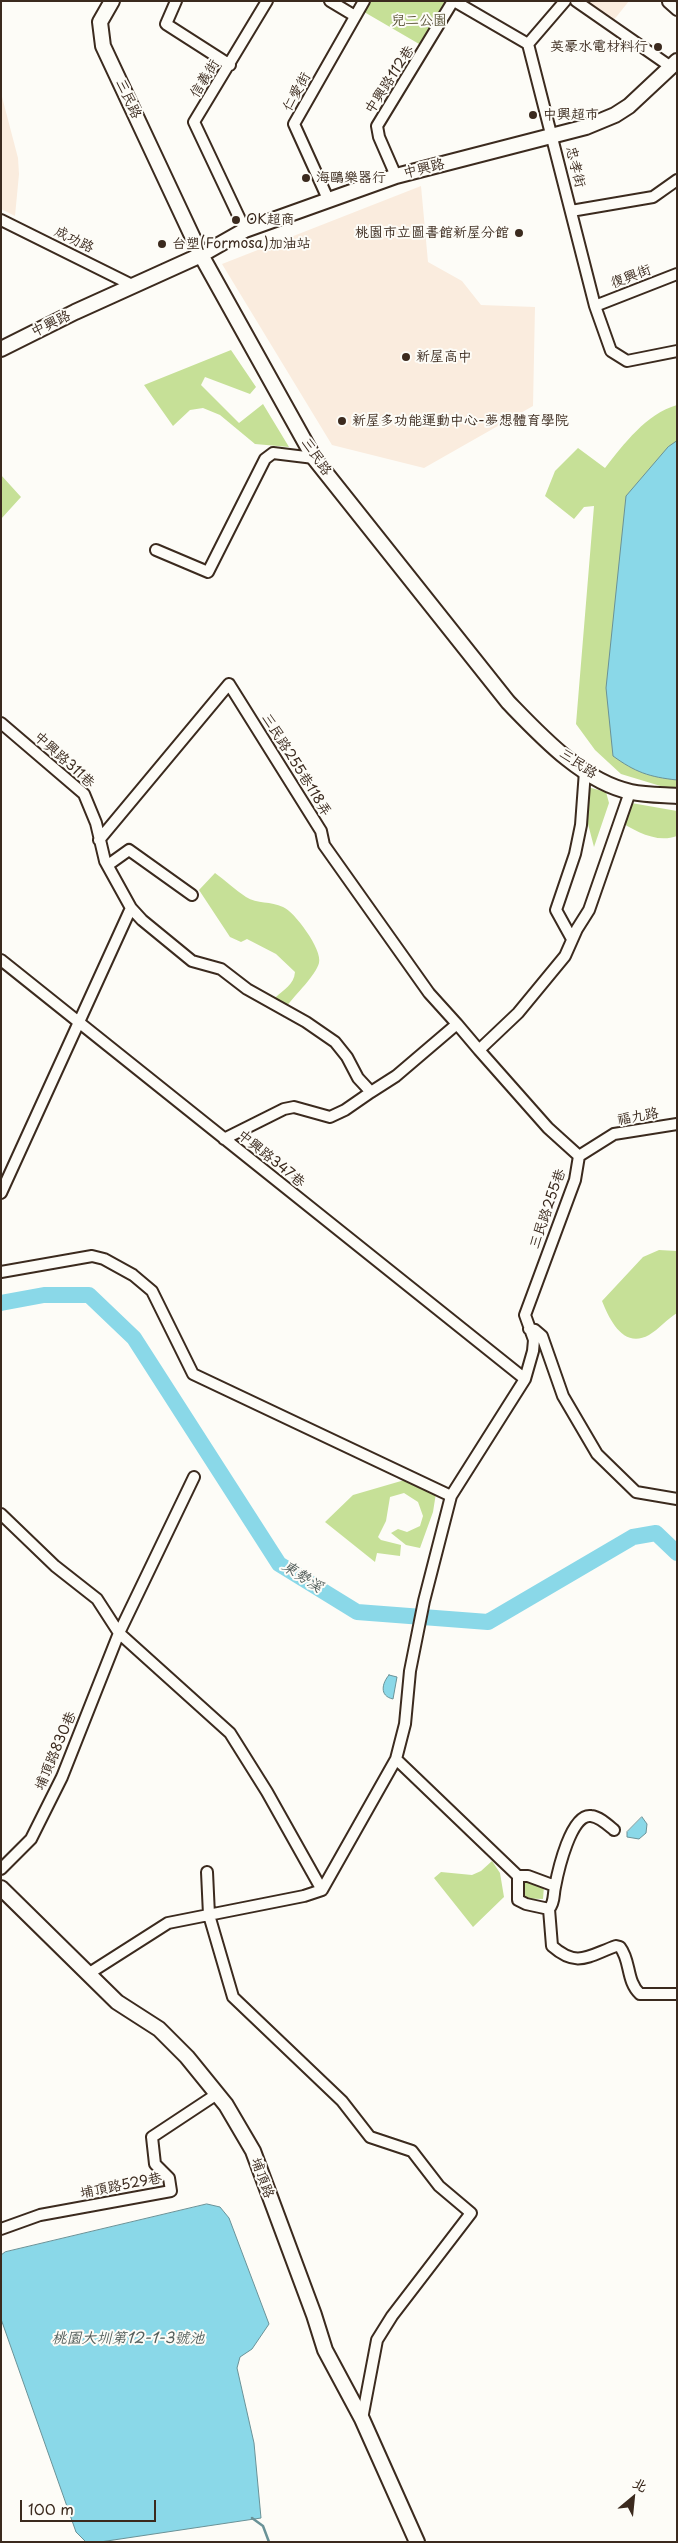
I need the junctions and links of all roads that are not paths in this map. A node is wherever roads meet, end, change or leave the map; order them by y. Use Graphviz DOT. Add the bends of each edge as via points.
graph roads {
  1 [pos="112,1"];
  2 [pos="176,1"];
  3 [pos="267,1"];
  4 [pos="330,1"];
  5 [pos="364,1"];
  6 [pos="454,1"];
  7 [pos="565,1"];
  8 [pos="576,1"];
  9 [pos="668,2"];
  10 [pos="677,10"];
  11 [pos="355,16"];
  12 [pos="528,44"];
  13 [pos="674,64"];
  14 [pos="230,65"];
  15 [pos="552,135"];
  16 [pos="396,176"];
  17 [pos="677,180"];
  18 [pos="328,199"];
  19 [pos="572,211"];
  20 [pos="1,220"];
  21 [pos="244,230"];
  22 [pos="201,256"];
  23 [pos="677,274"];
  24 [pos="134,286"];
  25 [pos="595,306"];
  26 [pos="1,349"];
  27 [pos="677,351"];
  28 [pos="314,458"];
  29 [pos="156,550"];
  30 [pos="1,723"];
  31 [pos="585,771"];
  32 [pos="630,792"];
  33 [pos="677,796"];
  34 [pos="99,840"];
  35 [pos="108,865"];
  36 [pos="192,895"];
  37 [pos="131,908"];
  38 [pos="572,939"];
  39 [pos="1,960"];
  40 [pos="80,1023"];
  41 [pos="457,1024"];
  42 [pos="479,1050"];
  43 [pos="371,1092"];
  44 [pos="677,1124"];
  45 [pos="224,1139"];
  46 [pos="579,1156"];
  47 [pos="1,1193"];
  48 [pos="1,1272"];
  49 [pos="529,1329"];
  50 [pos="525,1379"];
  51 [pos="194,1477"];
  52 [pos="451,1496"];
  53 [pos="677,1499"];
  54 [pos="1,1514"];
  55 [pos="119,1632"];
  56 [pos="396,1759"];
  57 [pos="614,1830"];
  58 [pos="1,1869"];
  59 [pos="208,1872"];
  60 [pos="518,1876"];
  61 [pos="555,1886"];
  62 [pos="1,1888"];
  63 [pos="322,1890"];
  64 [pos="549,1909"];
  65 [pos="209,1915"];
  66 [pos="88,1974"];
  67 [pos="677,1994"];
  68 [pos="217,2094"];
  69 [pos="1,2228"];
  70 [pos="362,2419"];
  71 [pos="417,2542"];
  1 -- 22 [label="street, 三民路" via="100,22 103,46"];
  2 -- 14 [label="street" via="166,24"];
  3 -- 14 [label="street, 信義街"];
  4 -- 11 [label="street"];
  5 -- 11 [label="street, 仁愛街"];
  6 -- 12 [label="street"];
  6 -- 16 [label="street, 中興路112巷" via="377,126"];
  7 -- 12 [label="street"];
  8 -- 13 [label="street"];
  9 -- 10 [label="street"];
  11 -- 18 [label="street, 仁愛街" via="294,124"];
  12 -- 15 [label="street, 忠孝街"];
  13 -- 15 [label="street, 中興路" via="646,92 615,115 586,127"];
  14 -- 21 [label="street, 信義街" via="194,122"];
  15 -- 16 [label="street, 中興路"];
  15 -- 19 [label="street, 忠孝街"];
  16 -- 18 [label="street, 中興路"];
  17 -- 19 [label="street" via="652,197"];
  18 -- 21 [label="street, 中興路"];
  19 -- 25 [label="street, 忠孝街"];
  20 -- 24 [label="street, 成功路"];
  21 -- 22 [label="street, 中興路"];
  22 -- 24 [label="street, 中興路"];
  22 -- 28 [label="street, 三民路"];
  23 -- 25 [label="street, 復興街"];
  24 -- 26 [label="street, 中興路"];
  25 -- 27 [label="street, 忠孝街" via="611,351 627,361"];
  28 -- 29 [label="street" via="273,453 265,459 208,572"];
  28 -- 31 [label="street, 三民路" via="508,702 541,737"];
  30 -- 34 [label="street, 中興路311巷" via="84,794"];
  31 -- 32 [label="street, 三民路"];
  31 -- 38 [label="street" via="575,854 556,910"];
  32 -- 33 [label="street, 三民路"];
  32 -- 38 [label="street" via="590,910"];
  34 -- 35 [label="street, 中興路311巷"];
  34 -- 41 [label="street, 三民路255巷118弄" via="229,684 321,831 324,845 429,993"];
  35 -- 36 [label="street" via="129,850"];
  35 -- 37 [label="street, 中興路311巷"];
  37 -- 40 [label="street"];
  37 -- 43 [label="street, 中興路311巷" via="192,961 221,970 334,1042"];
  38 -- 42 [label="street" via="565,956 518,1014"];
  39 -- 40 [label="street, 中興路347巷"];
  40 -- 45 [label="street, 中興路347巷"];
  40 -- 47 [label="street"];
  41 -- 42 [label="street, 三民路255巷"];
  41 -- 43 [label="street" via="396,1076"];
  42 -- 46 [label="street, 三民路255巷" via="548,1128"];
  43 -- 45 [label="street" via="330,1117 294,1108 284,1109"];
  44 -- 46 [label="street, 福九路" via="614,1134"];
  45 -- 50 [label="street, 中興路347巷"];
  46 -- 49 [label="street, 三民路255巷" via="574,1180 525,1315"];
  48 -- 52 [label="street" via="92,1256 104,1259 133,1275 152,1291 192,1374"];
  49 -- 50 [label="street, 三民路255巷" via="534,1340"];
  49 -- 53 [label="street" via="542,1336 563,1396 597,1454 636,1492"];
  50 -- 52 [label="street, 三民路255巷"];
  51 -- 55 [label="street, 埔頂路830巷"];
  52 -- 56 [label="street, 三民路255巷" via="424,1601 410,1671 405,1724"];
  54 -- 55 [label="street" via="55,1566 97,1599"];
  55 -- 58 [label="street, 埔頂路830巷" via="62,1777 31,1839"];
  55 -- 63 [label="street" via="230,1733"];
  56 -- 60 [label="street"];
  56 -- 63 [label="street, 三民路255巷"];
  57 -- 61 [label="street" via="592,1816 586,1816 577,1823 572,1829"];
  59 -- 65 [label="street"];
  60 -- 61 [label="street" via="528,1876"];
  60 -- 64 [label="street" via="518,1900"];
  61 -- 64 [label="street" via="554,1902"];
  62 -- 66 [label="street, 埔頂路"];
  63 -- 65 [label="street"];
  64 -- 67 [label="street" via="552,1946 566,1958 577,1960 620,1947 630,1980 640,1994"];
  65 -- 66 [label="street" via="168,1923"];
  65 -- 70 [label="street" via="233,1997 342,2101 370,2137 412,2151 439,2186 471,2213 377,2340"];
  66 -- 68 [label="street, 埔頂路" via="117,2002 159,2029"];
  68 -- 69 [label="street, 埔頂路529巷" via="152,2137 155,2164 169,2178 171,2191 40,2215"];
  68 -- 70 [label="street, 埔頂路" via="252,2151 325,2350"];
  70 -- 71 [label="street, 埔頂路"];
}
